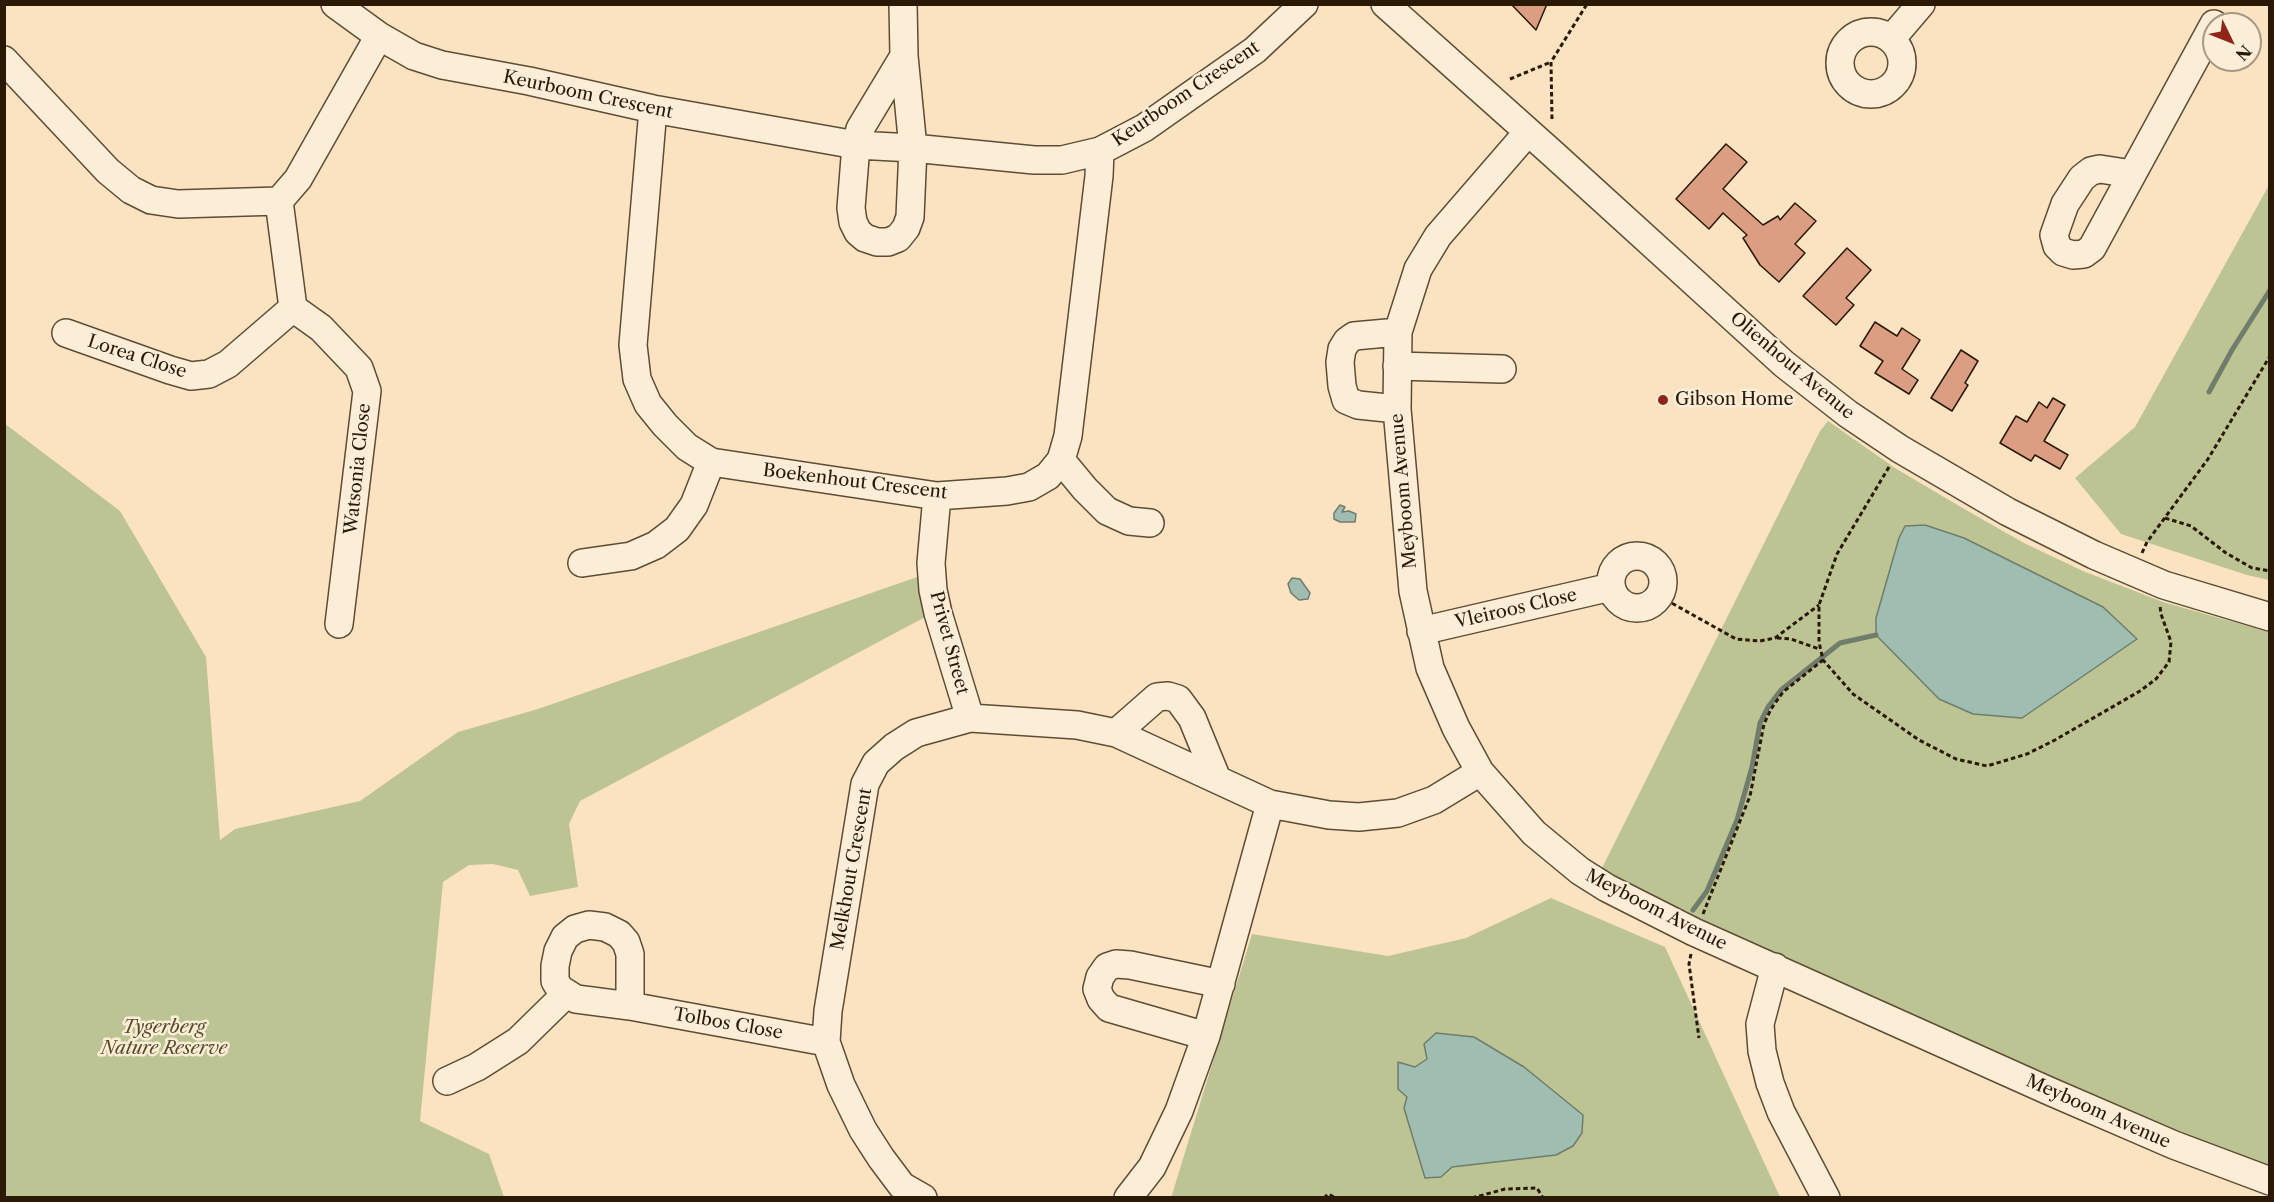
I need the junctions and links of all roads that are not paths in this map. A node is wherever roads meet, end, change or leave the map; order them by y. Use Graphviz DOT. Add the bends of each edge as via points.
graph roads {
  1 [pos="334,4"];
  2 [pos="903,4"];
  3 [pos="1304,4"];
  4 [pos="1385,4"];
  5 [pos="1921,4"];
  6 [pos="379,36"];
  7 [pos="1892,38"];
  8 [pos="2202,46"];
  9 [pos="904,56"];
  10 [pos="4,60"];
  11 [pos="653,109"];
  12 [pos="1528,132"];
  13 [pos="856,145"];
  14 [pos="913,148"];
  15 [pos="1100,151"];
  16 [pos="2132,174"];
  17 [pos="279,201"];
  18 [pos="293,308"];
  19 [pos="1398,332"];
  20 [pos="66,333"];
  21 [pos="1397,366"];
  22 [pos="1502,369"];
  23 [pos="1397,409"];
  24 [pos="1061,460"];
  25 [pos="711,462"];
  26 [pos="937,496"];
  27 [pos="1150,523"];
  28 [pos="582,563"];
  29 [pos="1611,587"];
  30 [pos="2270,618"];
  31 [pos="339,624"];
  32 [pos="1421,631"];
  33 [pos="970,718"];
  34 [pos="1116,733"];
  35 [pos="1480,772"];
  36 [pos="1217,779"];
  37 [pos="1270,804"];
  38 [pos="1775,967"];
  39 [pos="1221,984"];
  40 [pos="566,994"];
  41 [pos="630,1006"];
  42 [pos="1206,1036"];
  43 [pos="826,1042"];
  44 [pos="447,1081"];
  45 [pos="2270,1181"];
  46 [pos="906,1194"];
  47 [pos="1128,1197"];
  48 [pos="1826,1197"];
  1 -- 6 [label="street, Keurboom Crescent"];
  2 -- 9 [label="street"];
  3 -- 15 [label="street, Keurboom Crescent" via="1276,32 1228,69 1144,128"];
  4 -- 12 [label="street, Olienhout Avenue"];
  5 -- 7 [label="street"];
  6 -- 11 [label="street, Keurboom Crescent" via="414,56 442,65"];
  6 -- 17 [label="street" via="298,178"];
  8 -- 16 [label="street"];
  9 -- 13 [label="street" via="860,129"];
  9 -- 14 [label="street"];
  10 -- 17 [label="street" via="108,171 131,190 151,200 178,204"];
  11 -- 13 [label="street, Keurboom Crescent"];
  11 -- 25 [label="street, Boekenhout Crescent" via="633,345 637,379 648,404 665,425 687,447"];
  12 -- 19 [label="street, Meyboom Avenue" via="1438,236 1418,269"];
  12 -- 30 [label="street, Olienhout Avenue" via="1784,364 1900,449 2008,512 2123,569"];
  13 -- 14 [label="street, Keurboom Crescent"];
  13 -- 14 [label="street" via="853,222 865,238 877,242 898,238 906,228 910,217"];
  14 -- 15 [label="street, Keurboom Crescent" via="1034,160 1062,160"];
  15 -- 24 [label="street" via="1068,436"];
  17 -- 18 [label="street"];
  18 -- 20 [label="street, Lorea Close" via="228,364 209,374 191,376"];
  18 -- 31 [label="street, Watsonia Close" via="321,328 359,368 367,391"];
  19 -- 21 [label="street, Meyboom Avenue"];
  19 -- 23 [label="street" via="1354,336 1342,349 1340,362 1346,400"];
  21 -- 22 [label="street"];
  21 -- 23 [label="street, Meyboom Avenue"];
  23 -- 32 [label="street, Meyboom Avenue" via="1413,591"];
  24 -- 26 [label="street, Boekenhout Crescent" via="1048,476 1029,487"];
  24 -- 27 [label="street" via="1107,511 1129,521"];
  25 -- 26 [label="street, Boekenhout Crescent"];
  25 -- 28 [label="street" via="694,505 677,529 656,545 631,556"];
  26 -- 33 [label="street, Privet Street" via="931,564 933,590"];
  29 -- 29 [label="street" via="1620,602 1636,608 1659,596 1662,580 1660,572 1641,556 1618,564"];
  29 -- 32 [label="street, Vleiroos Close"];
  32 -- 35 [label="street, Meyboom Avenue" via="1443,702"];
  33 -- 34 [label="street, Melkhout Crescent" via="1077,725"];
  33 -- 43 [label="street, Melkhout Crescent" via="916,734 894,747 876,763 865,784"];
  34 -- 36 [label="street, Melkhout Crescent"];
  34 -- 36 [label="street" via="1157,698 1178,699 1192,718"];
  35 -- 37 [label="street, Melkhout Crescent" via="1434,800 1398,813 1329,815"];
  35 -- 38 [label="street, Meyboom Avenue" via="1534,832 1580,871 1694,932"];
  36 -- 37 [label="street, Melkhout Crescent"];
  37 -- 39 [label="street"];
  38 -- 45 [label="street, Meyboom Avenue" via="2174,1145"];
  38 -- 48 [label="street" via="1760,1024 1762,1051 1781,1112"];
  39 -- 42 [label="street"];
  39 -- 42 [label="street" via="1123,965 1107,967 1100,977 1097,988 1108,1008"];
  40 -- 41 [label="street, Tolbos Close" via="576,999"];
  40 -- 41 [label="street" via="555,981 558,951 565,937 575,928 605,927 619,934 630,954"];
  40 -- 44 [label="street" via="518,1041"];
  41 -- 43 [label="street, Tolbos Close"];
  42 -- 47 [label="street" via="1179,1111 1152,1167"];
  43 -- 46 [label="street, Melkhout Crescent" via="863,1130"];
}
